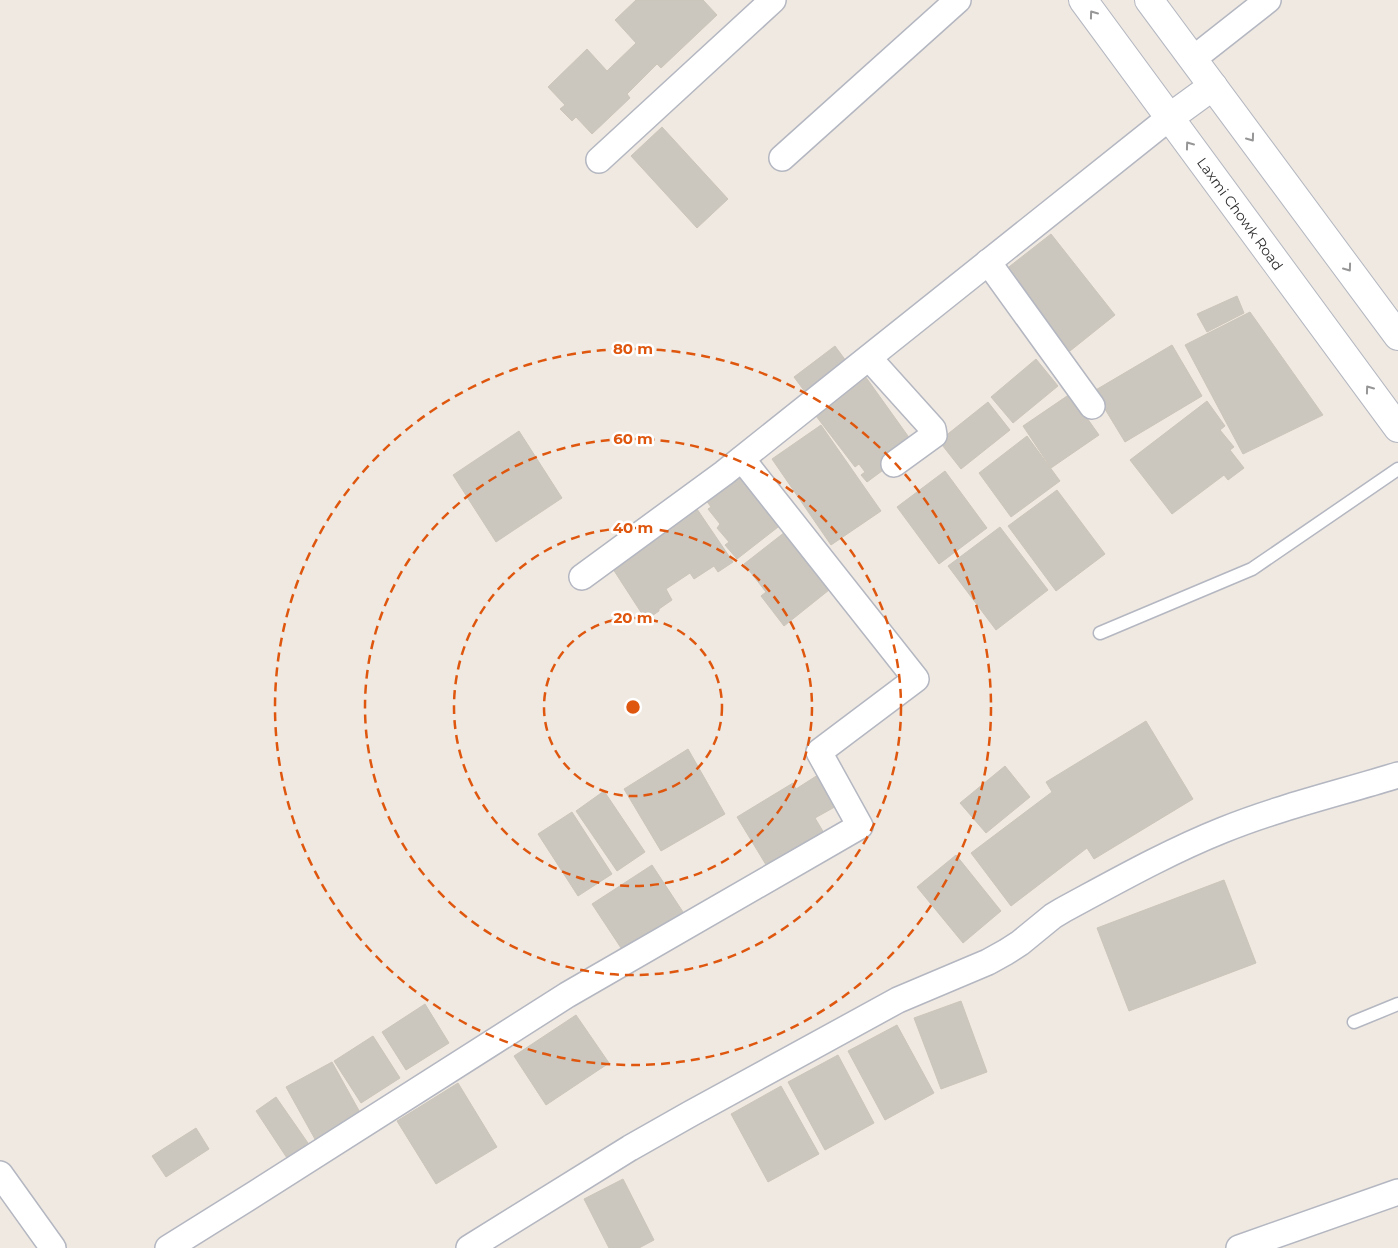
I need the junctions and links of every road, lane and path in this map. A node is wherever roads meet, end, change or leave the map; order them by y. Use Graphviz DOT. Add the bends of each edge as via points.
graph roads {
  1 [pos="773,0"];
  2 [pos="958,0"];
  3 [pos="1082,0"];
  4 [pos="1149,0"];
  5 [pos="1268,0"];
  6 [pos="1193,59"];
  7 [pos="1213,86"];
  8 [pos="1169,118"];
  9 [pos="782,158"];
  10 [pos="599,160"];
  11 [pos="988,262"];
  12 [pos="1398,336"];
  13 [pos="869,358"];
  14 [pos="1092,406"];
  15 [pos="1398,428"];
  16 [pos="742,459"];
  17 [pos="894,464"];
  18 [pos="1398,469"];
  19 [pos="582,577"];
  20 [pos="1100,633"];
  21 [pos="1398,775"];
  22 [pos="1398,1004"];
  23 [pos="1354,1022"];
  24 [pos="0,1174"];
  25 [pos="1398,1192"];
  26 [pos="53,1248"];
  27 [pos="168,1248"];
  28 [pos="469,1248"];
  29 [pos="1239,1248"];
  1 -- 10 [label="street"];
  2 -- 9 [label="street"];
  8 -- 3 [label="main road, Laxmi Chowk Road, one-way"];
  4 -- 6 [label="main road"];
  5 -- 6 [label="street"];
  6 -- 7 [label="main road"];
  7 -- 8 [label="main road"];
  7 -- 12 [label="main road, one-way"];
  8 -- 11 [label="street"];
  15 -- 8 [label="main road, Laxmi Chowk Road, one-way"];
  11 -- 13 [label="street"];
  11 -- 14 [label="street"];
  13 -- 16 [label="street"];
  13 -- 17 [label="street" via="933,429 934,434"];
  16 -- 19 [label="street"];
  16 -- 27 [label="street" via="916,679 819,752 860,826 567,995"];
  18 -- 20 [label="lane" via="1252,569"];
  21 -- 28 [label="street" via="1285,808 1185,846 1063,910 1020,943 988,962 898,1000 690,1114"];
  22 -- 23 [label="lane"];
  24 -- 26 [label="street"];
  25 -- 29 [label="street"];
}
